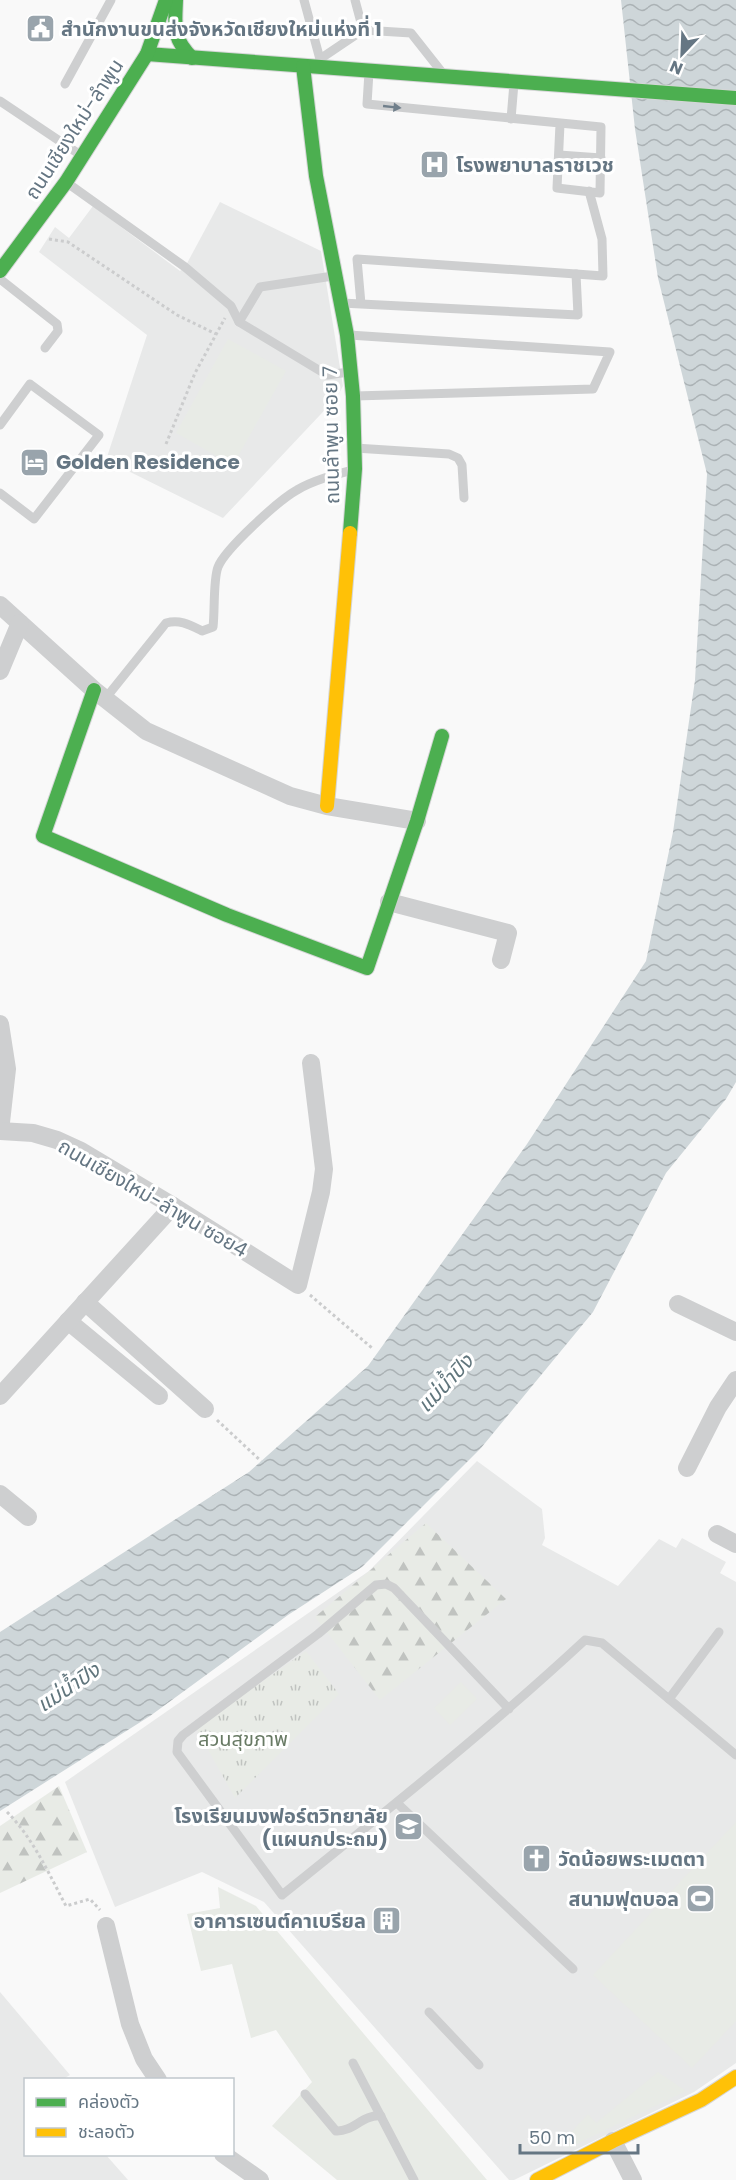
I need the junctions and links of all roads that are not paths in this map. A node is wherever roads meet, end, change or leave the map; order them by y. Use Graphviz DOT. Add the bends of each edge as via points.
graph roads {
  1 [pos="111,0"];
  2 [pos="166,0"];
  3 [pos="176,0"];
  4 [pos="304,0"];
  5 [pos="355,0"];
  6 [pos="363,30"];
  7 [pos="147,54"];
  8 [pos="196,58"];
  9 [pos="322,63"];
  10 [pos="303,66"];
  11 [pos="369,71"];
  12 [pos="446,77"];
  13 [pos="514,82"];
  14 [pos="65,84"];
  15 [pos="128,84"];
  16 [pos="736,98"];
  17 [pos="0,101"];
  18 [pos="511,119"];
  19 [pos="560,124"];
  20 [pos="559,155"];
  21 [pos="82,156"];
  22 [pos="601,158"];
  23 [pos="66,182"];
  24 [pos="589,191"];
  25 [pos="0,271"];
  26 [pos="576,274"];
  27 [pos="334,276"];
  28 [pos="0,279"];
  29 [pos="340,303"];
  30 [pos="360,304"];
  31 [pos="239,322"];
  32 [pos="347,335"];
  33 [pos="45,348"];
  34 [pos="351,372"];
  35 [pos="353,396"];
  36 [pos="0,425"];
  37 [pos="355,448"];
  38 [pos="356,469"];
  39 [pos="0,493"];
  40 [pos="464,498"];
  41 [pos="0,605"];
  42 [pos="20,623"];
  43 [pos="0,671"];
  44 [pos="100,694"];
  45 [pos="442,736"];
  46 [pos="327,806"];
  47 [pos="417,821"];
  48 [pos="389,902"];
  49 [pos="501,960"];
  50 [pos="0,1024"];
  51 [pos="311,1063"];
  52 [pos="0,1131"];
  53 [pos="173,1206"];
  54 [pos="85,1302"];
  55 [pos="678,1304"];
  56 [pos="68,1321"];
  57 [pos="736,1332"];
  58 [pos="736,1380"];
  59 [pos="0,1396"];
  60 [pos="159,1396"];
  61 [pos="205,1409"];
  62 [pos="687,1468"];
  63 [pos="0,1494"];
  64 [pos="28,1517"];
  65 [pos="717,1534"];
  66 [pos="736,1544"];
  67 [pos="719,1632"];
  68 [pos="669,1699"];
  69 [pos="509,1710"];
  70 [pos="736,1755"];
  71 [pos="397,1803"];
  72 [pos="106,1926"];
  73 [pos="573,1969"];
  74 [pos="429,2012"];
  75 [pos="353,2063"];
  76 [pos="479,2065"];
  77 [pos="736,2077"];
  78 [pos="157,2078"];
  79 [pos="305,2094"];
  80 [pos="381,2116"];
  81 [pos="613,2141"];
  82 [pos="226,2156"];
  83 [pos="260,2180"];
  84 [pos="414,2180"];
  85 [pos="537,2180"];
  86 [pos="633,2180"];
  1 -- 14 [label="lane"];
  2 -- 7 [label="street, ถนนเชียงใหม่-ลำพูน"];
  3 -- 8 [label="street" via="178,46"];
  4 -- 9 [label="lane"];
  5 -- 6 [label="lane"];
  6 -- 9 [label="lane"];
  6 -- 12 [label="lane" via="411,33"];
  7 -- 8 [label="street"];
  7 -- 15 [label="street, ถนนเชียงใหม่-ลำพูน"];
  8 -- 10 [label="street"];
  8 -- 15 [label="street" via="148,70"];
  9 -- 10 [label="street"];
  9 -- 11 [label="street"];
  10 -- 27 [label="street, ถนนลำพูน ซอย 7" via="316,176"];
  11 -- 12 [label="street"];
  11 -- 18 [label="lane, one-way" via="367,105"];
  12 -- 13 [label="street"];
  13 -- 16 [label="street"];
  13 -- 18 [label="lane"];
  15 -- 21 [label="street, ถนนเชียงใหม่-ลำพูน"];
  17 -- 21 [label="lane"];
  18 -- 19 [label="lane"];
  19 -- 20 [label="lane"];
  19 -- 22 [label="lane" via="602,127"];
  20 -- 22 [label="lane"];
  20 -- 24 [label="lane" via="557,188"];
  21 -- 23 [label="street, ถนนเชียงใหม่-ลำพูน"];
  22 -- 24 [label="lane" via="600,193"];
  23 -- 25 [label="street, ถนนเชียงใหม่-ลำพูน"];
  23 -- 31 [label="lane" via="185,267 231,306"];
  24 -- 26 [label="lane" via="602,239 603,276"];
  26 -- 30 [label="lane" via="578,315"];
  26 -- 30 [label="lane" via="357,259"];
  27 -- 29 [label="street, ถนนลำพูน ซอย 7"];
  27 -- 31 [label="lane" via="261,286"];
  28 -- 33 [label="lane" via="57,324 58,331"];
  29 -- 30 [label="lane"];
  29 -- 32 [label="street, ถนนลำพูน ซอย 7"];
  31 -- 34 [label="lane" via="327,375"];
  32 -- 34 [label="street, ถนนลำพูน ซอย 7"];
  32 -- 35 [label="lane" via="610,352 593,389"];
  34 -- 35 [label="street, ถนนลำพูน ซอย 7"];
  35 -- 37 [label="street, ถนนลำพูน ซอย 7"];
  36 -- 39 [label="lane" via="30,384 99,435 34,519"];
  37 -- 38 [label="street, ถนนลำพูน ซอย 7"];
  37 -- 40 [label="lane" via="449,454 458,458"];
  38 -- 44 [label="lane" via="296,490 258,522 219,566 213,627 202,631 181,621 166,623"];
  38 -- 46 [label="street, ถนนลำพูน ซอย 7"];
  41 -- 42 [label="street"];
  42 -- 43 [label="street"];
  42 -- 44 [label="street"];
  44 -- 46 [label="street" via="146,730 290,796"];
  44 -- 48 [label="street" via="44,836 227,915 368,968"];
  45 -- 47 [label="street"];
  46 -- 47 [label="street"];
  47 -- 48 [label="street"];
  48 -- 49 [label="street" via="508,933"];
  50 -- 52 [label="street" via="8,1069"];
  51 -- 53 [label="street, ถนนเชียงใหม่-ลำพูน ซอย4" via="324,1169 298,1285"];
  52 -- 53 [label="street, ถนนเชียงใหม่-ลำพูน ซอย4" via="33,1133 57,1140"];
  53 -- 54 [label="street"];
  54 -- 56 [label="street"];
  54 -- 61 [label="street"];
  55 -- 57 [label="street"];
  56 -- 59 [label="street"];
  56 -- 60 [label="street"];
  58 -- 62 [label="street"];
  63 -- 64 [label="street"];
  65 -- 66 [label="street"];
  67 -- 68 [label="lane"];
  68 -- 69 [label="lane" via="602,1643 585,1640"];
  68 -- 70 [label="lane"];
  69 -- 71 [label="lane"];
  69 -- 71 [label="lane" via="386,1584 376,1585 178,1741 177,1752 282,1895"];
  71 -- 73 [label="lane"];
  72 -- 78 [label="street" via="130,2024 144,2059"];
  74 -- 76 [label="lane"];
  75 -- 80 [label="lane"];
  77 -- 81 [label="street" via="701,2100"];
  79 -- 80 [label="lane" via="336,2132 345,2132 372,2115"];
  80 -- 84 [label="lane"];
  81 -- 85 [label="street"];
  81 -- 86 [label="street"];
  82 -- 83 [label="street"];
}
